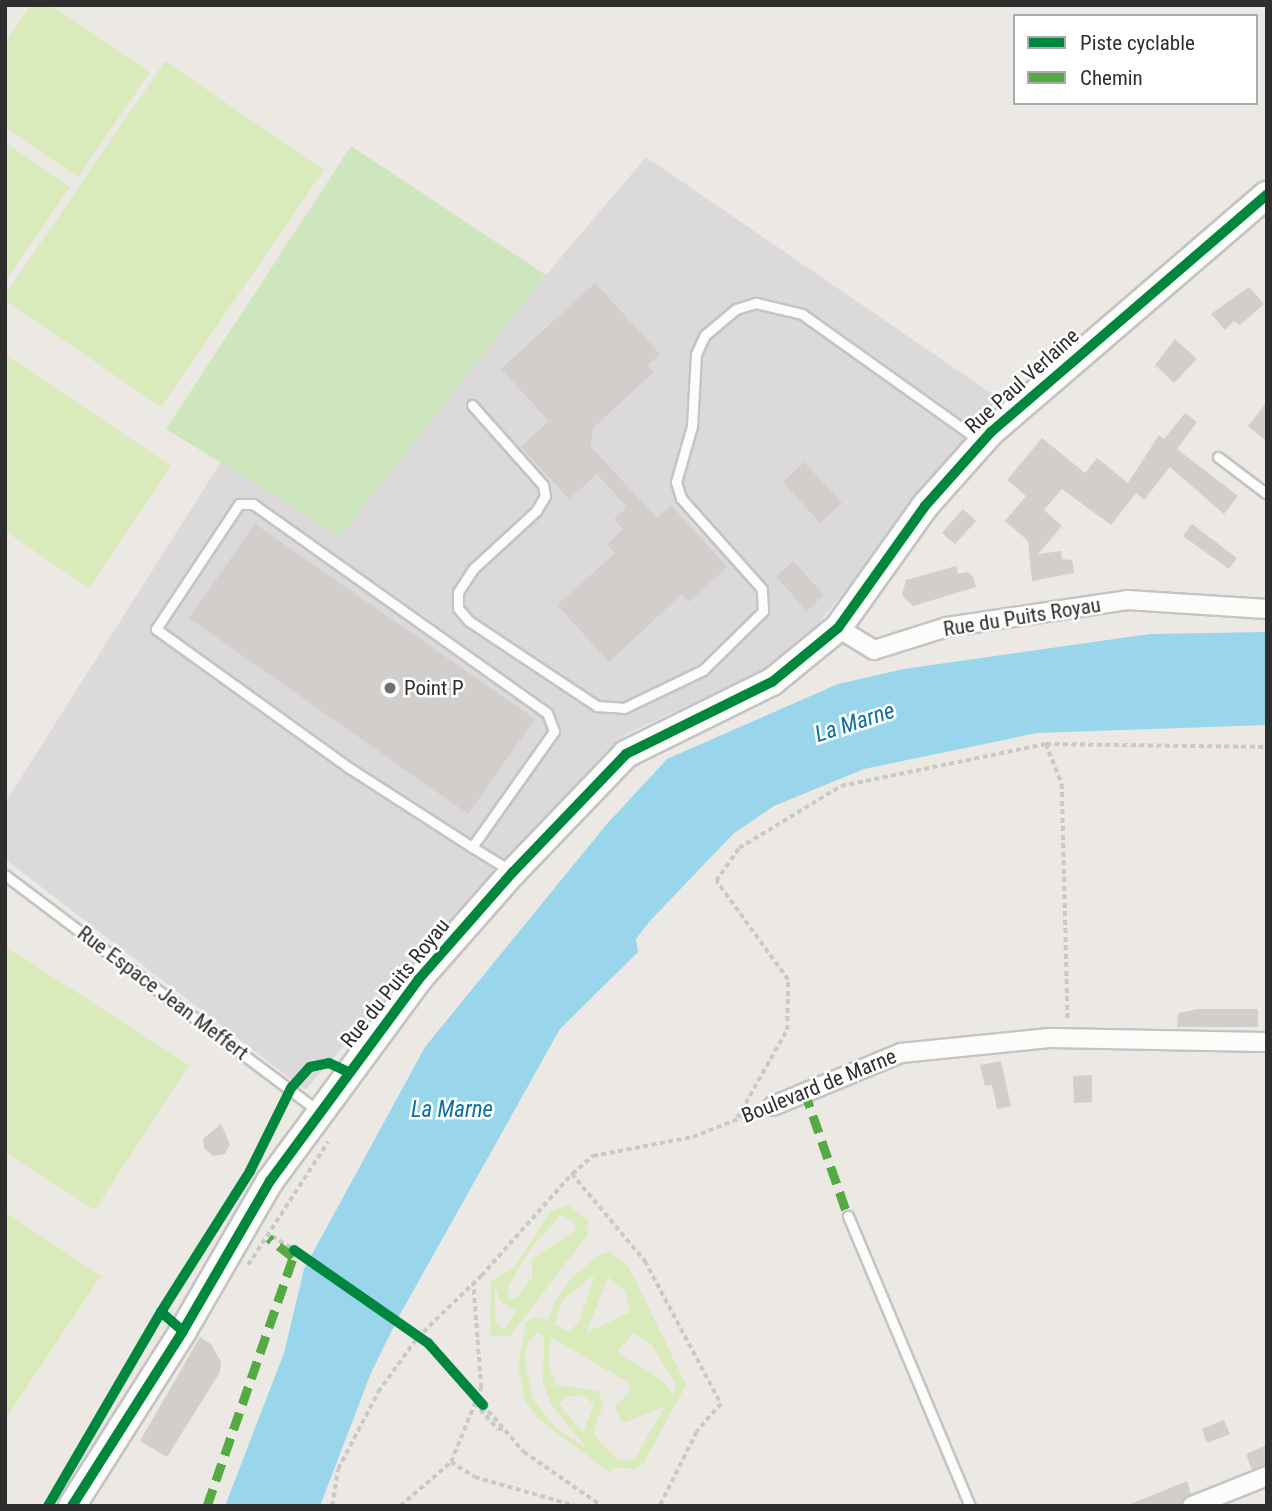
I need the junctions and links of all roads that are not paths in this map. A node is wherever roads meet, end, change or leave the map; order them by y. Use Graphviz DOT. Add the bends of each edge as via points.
graph roads {
  1 [pos="1267,195"];
  2 [pos="472,405"];
  3 [pos="981,442"];
  4 [pos="1218,457"];
  5 [pos="1267,494"];
  6 [pos="1267,609"];
  7 [pos="838,628"];
  8 [pos="472,846"];
  9 [pos="513,872"];
  10 [pos="5,875"];
  11 [pos="1267,1042"];
  12 [pos="773,1106"];
  13 [pos="327,1121"];
  14 [pos="848,1216"];
  15 [pos="1267,1475"];
  16 [pos="72,1506"];
  17 [pos="970,1506"];
  18 [pos="1192,1506"];
  1 -- 3 [label="street, Rue Paul Verlaine"];
  2 -- 3 [label="lane" via="543,485 545,496 536,511 474,569 458,592 458,607 470,621 597,706 624,708 703,670 763,611 762,589 681,498 676,482 692,426 696,354 705,335 736,309 756,303 802,314"];
  3 -- 7 [label="street, Rue Paul Verlaine" via="925,506"];
  4 -- 5 [label="lane"];
  6 -- 7 [label="street, Rue du Puits Royau" via="1127,600 947,627 874,650"];
  7 -- 9 [label="street, Rue du Puits Royau" via="772,682 626,754"];
  8 -- 8 [label="lane" via="351,769 156,629 239,504 253,504 547,713 554,731"];
  8 -- 9 [label="lane"];
  9 -- 13 [label="street, Rue du Puits Royau" via="418,980"];
  10 -- 13 [label="lane, Rue Espace Jean Meffert"];
  11 -- 12 [label="street, Boulevard de Marne" via="1069,1038 901,1053"];
  13 -- 16 [label="street, Rue du Puits Royau" via="270,1181 183,1331"];
  14 -- 17 [label="lane"];
  15 -- 18 [label="street"];
}
